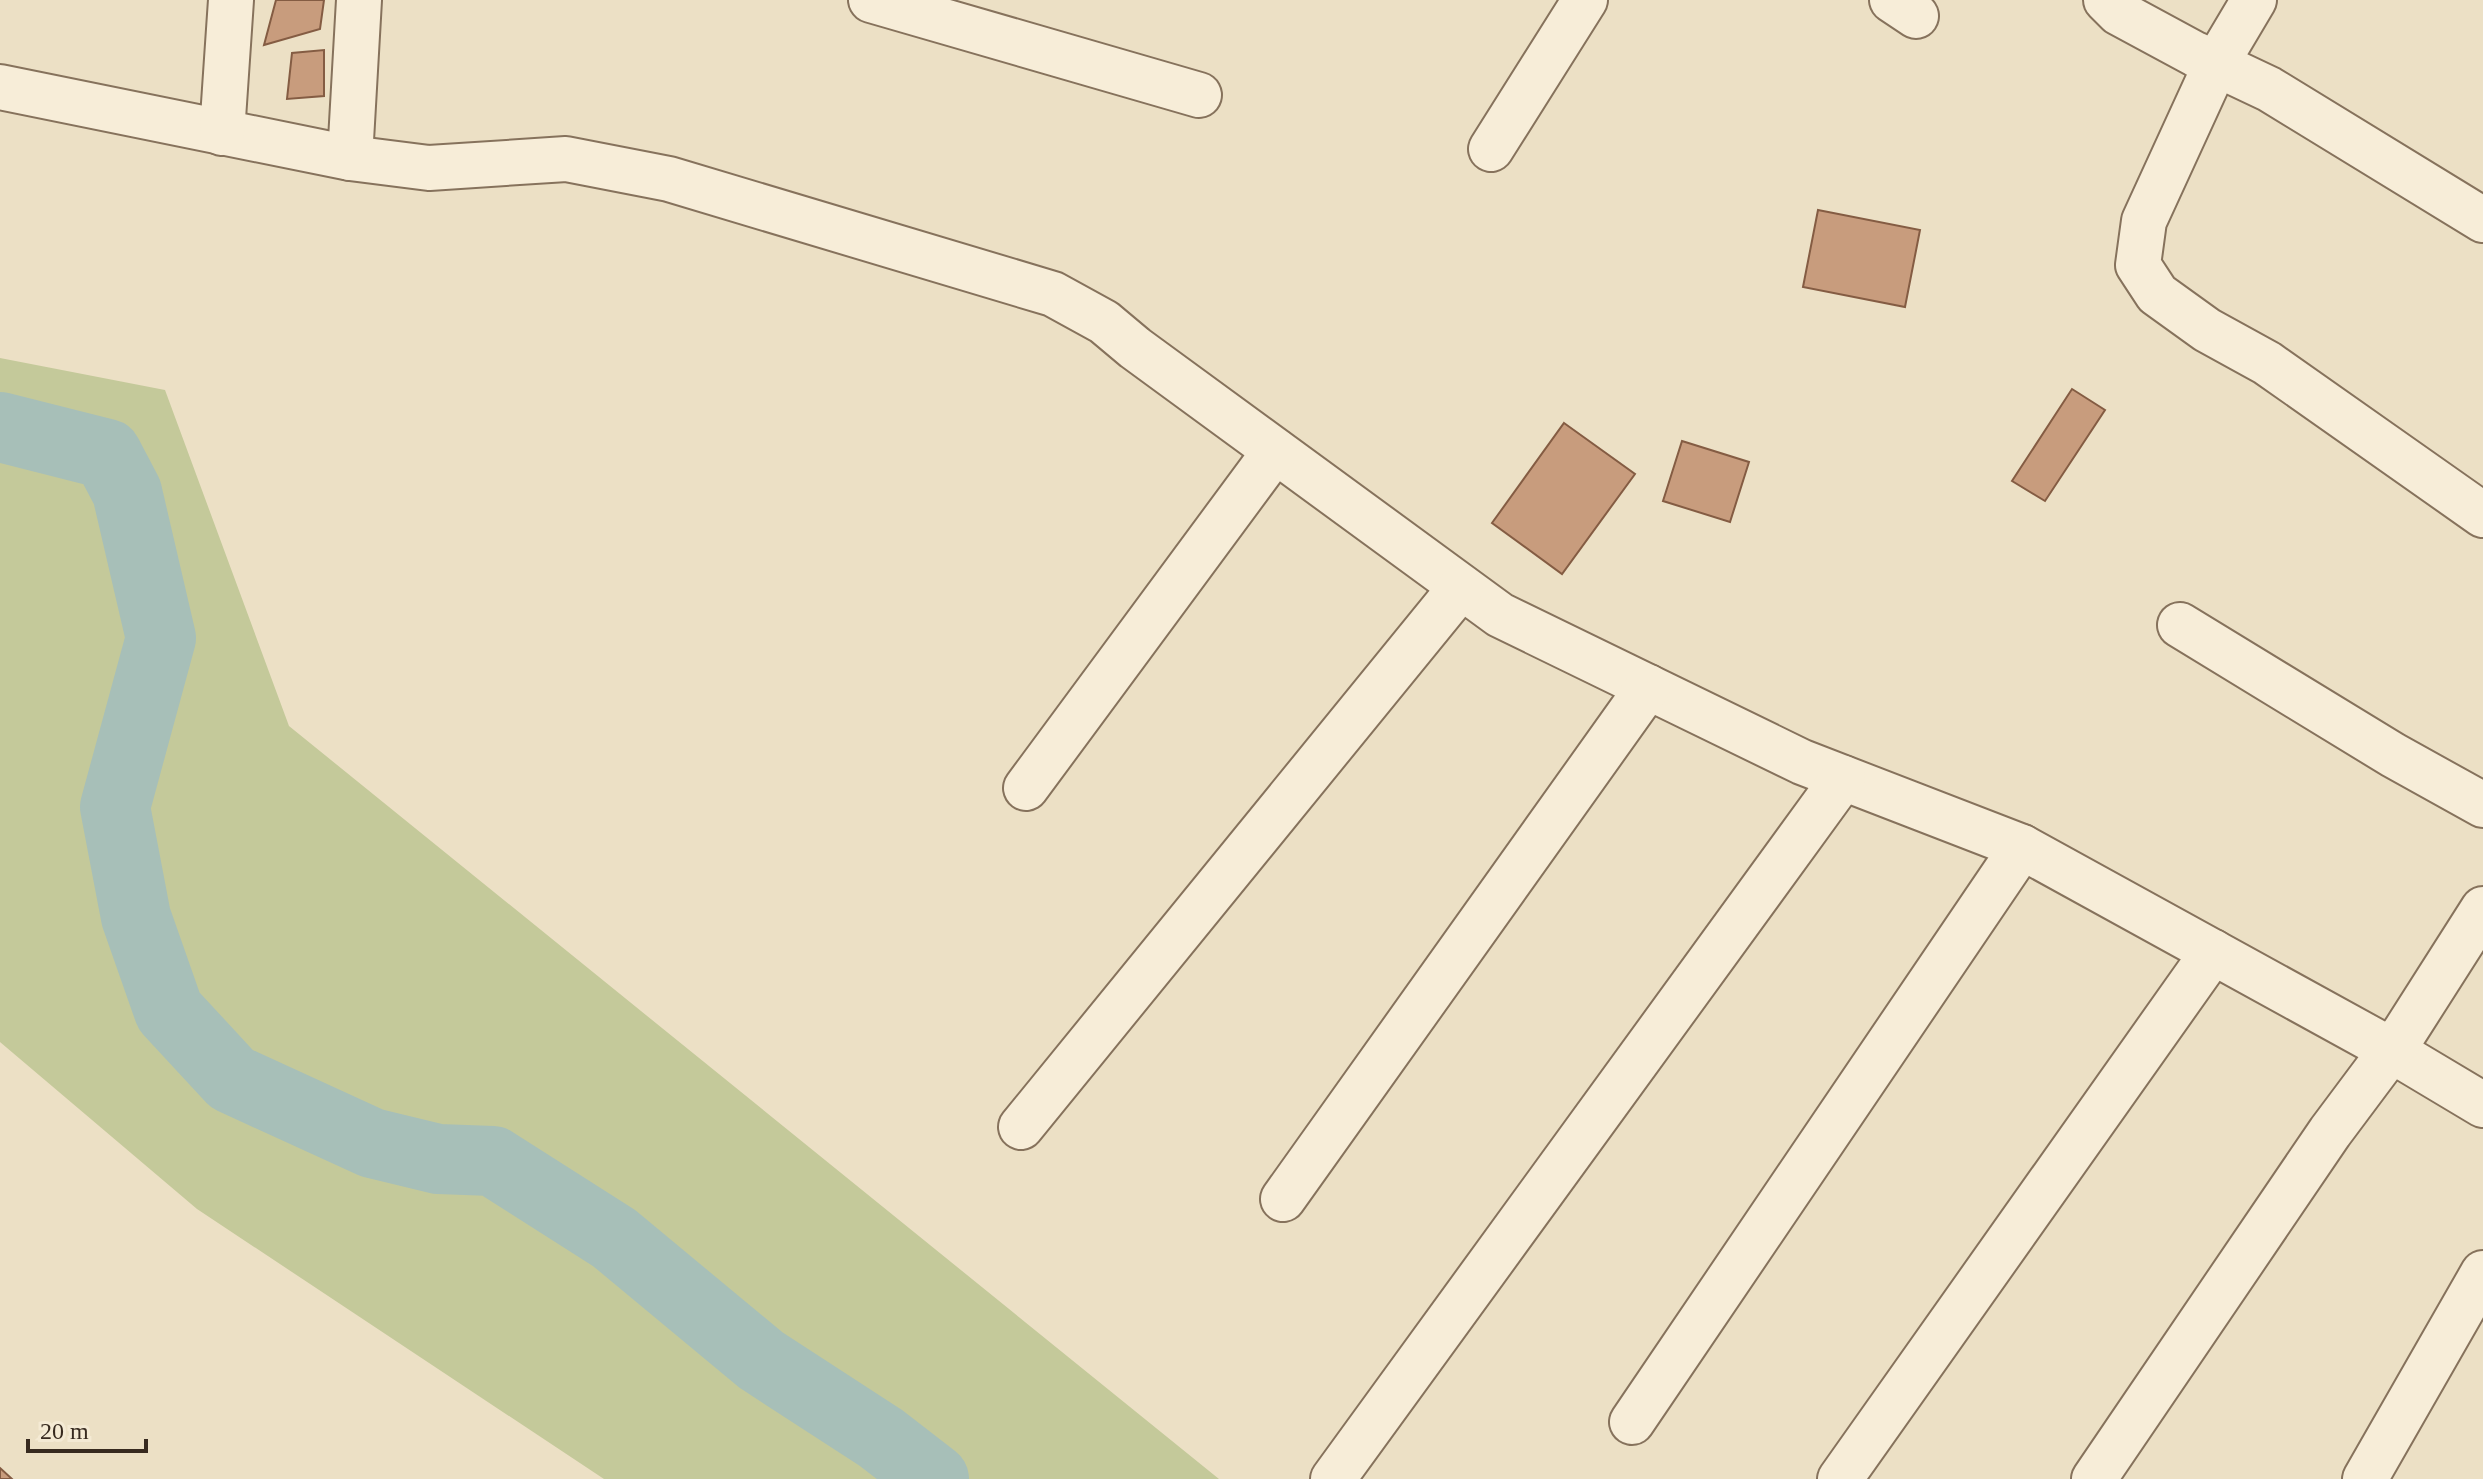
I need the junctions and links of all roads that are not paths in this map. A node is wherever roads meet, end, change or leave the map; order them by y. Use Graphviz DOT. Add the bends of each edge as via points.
graph roads {
  1 [pos="231,0"];
  2 [pos="359,0"];
  3 [pos="871,0"];
  4 [pos="1585,0"];
  5 [pos="2106,0"];
  6 [pos="2254,0"];
  7 [pos="2216,64"];
  8 [pos="0,87"];
  9 [pos="1199,95"];
  10 [pos="222,133"];
  11 [pos="1491,149"];
  12 [pos="350,158"];
  13 [pos="2483,220"];
  14 [pos="1275,451"];
  15 [pos="2483,515"];
  16 [pos="1461,587"];
  17 [pos="2180,625"];
  18 [pos="1648,687"];
  19 [pos="1843,778"];
  20 [pos="1026,788"];
  21 [pos="2483,805"];
  22 [pos="2022,847"];
  23 [pos="2483,909"];
  24 [pos="2213,952"];
  25 [pos="2391,1050"];
  26 [pos="2483,1105"];
  27 [pos="1021,1127"];
  28 [pos="1283,1199"];
  29 [pos="2483,1273"];
  30 [pos="1632,1422"];
  31 [pos="1333,1479"];
  32 [pos="1840,1479"];
  33 [pos="2094,1479"];
  34 [pos="2365,1479"];
  1 -- 10 [label="street"];
  2 -- 12 [label="street"];
  3 -- 9 [label="street"];
  4 -- 11 [label="street"];
  5 -- 7 [label="street" via="2119,13"];
  6 -- 7 [label="street"];
  7 -- 13 [label="street" via="2269,89"];
  7 -- 15 [label="street" via="2144,221 2138,265 2157,294 2267,363"];
  8 -- 10 [label="street"];
  10 -- 12 [label="street"];
  12 -- 14 [label="street" via="429,168 566,159 654,176 1053,294 1104,322"];
  14 -- 16 [label="street"];
  14 -- 20 [label="street"];
  16 -- 18 [label="street" via="1500,615"];
  16 -- 27 [label="street"];
  17 -- 21 [label="street"];
  18 -- 19 [label="street"];
  18 -- 28 [label="street"];
  19 -- 22 [label="street"];
  19 -- 31 [label="street"];
  22 -- 24 [label="street"];
  22 -- 30 [label="street"];
  23 -- 25 [label="street"];
  24 -- 25 [label="street"];
  24 -- 32 [label="street"];
  25 -- 26 [label="street"];
  25 -- 33 [label="street"];
  29 -- 34 [label="street"];
}
